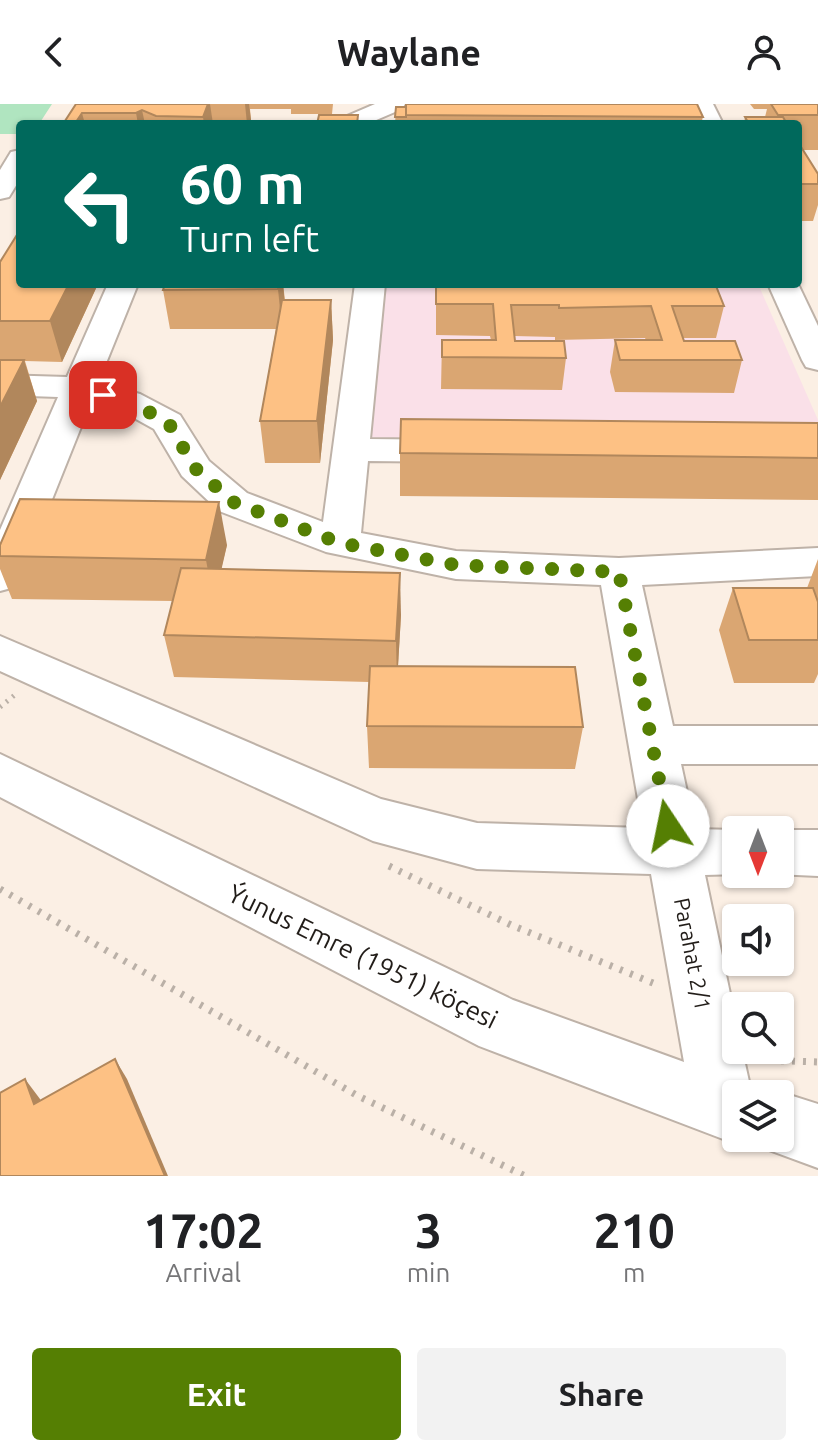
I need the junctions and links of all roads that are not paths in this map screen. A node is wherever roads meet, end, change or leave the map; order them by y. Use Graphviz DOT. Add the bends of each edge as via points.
graph roads {
  1 [pos="388,112"];
  2 [pos="361,120"];
  3 [pos="16,164"];
  4 [pos="0,191"];
  5 [pos="121,288"];
  6 [pos="370,288"];
  7 [pos="798,288"];
  8 [pos="818,360"];
  9 [pos="0,385"];
  10 [pos="79,388"];
  11 [pos="351,450"];
  12 [pos="491,452"];
  13 [pos="340,543"];
  14 [pos="818,562"];
  15 [pos="619,572"];
  16 [pos="0,577"];
  17 [pos="0,652"];
  18 [pos="652,745"];
  19 [pos="818,745"];
  20 [pos="0,774"];
  21 [pos="673,853"];
  22 [pos="722,853"];
  23 [pos="794,853"];
  24 [pos="818,853"];
  25 [pos="733,1080"];
  26 [pos="722,1095"];
  27 [pos="794,1125"];
  28 [pos="818,1136"];
  1 -- 2 [label="street"];
  3 -- 4 [label="street"];
  5 -- 10 [label="street"];
  6 -- 11 [label="street"];
  7 -- 8 [label="street"];
  9 -- 10 [label="street"];
  10 -- 13 [label="street" via="128,401 168,422 195,468 233,502"];
  10 -- 16 [label="street"];
  11 -- 12 [label="street"];
  11 -- 13 [label="street"];
  13 -- 15 [label="street" via="456,565"];
  14 -- 15 [label="street"];
  15 -- 18 [label="street, Parahat 2/1"];
  17 -- 21 [label="street" via="373,819 477,846"];
  18 -- 19 [label="street"];
  18 -- 21 [label="street, Parahat 2/1"];
  20 -- 26 [label="street, Ýunus Emre (1951) köçesi" via="500,1025"];
  21 -- 22 [label="street"];
  21 -- 25 [label="street, Parahat 2/1"];
  23 -- 24 [label="street"];
  27 -- 28 [label="street, Ýunus Emre (1951) köçesi"];
}
